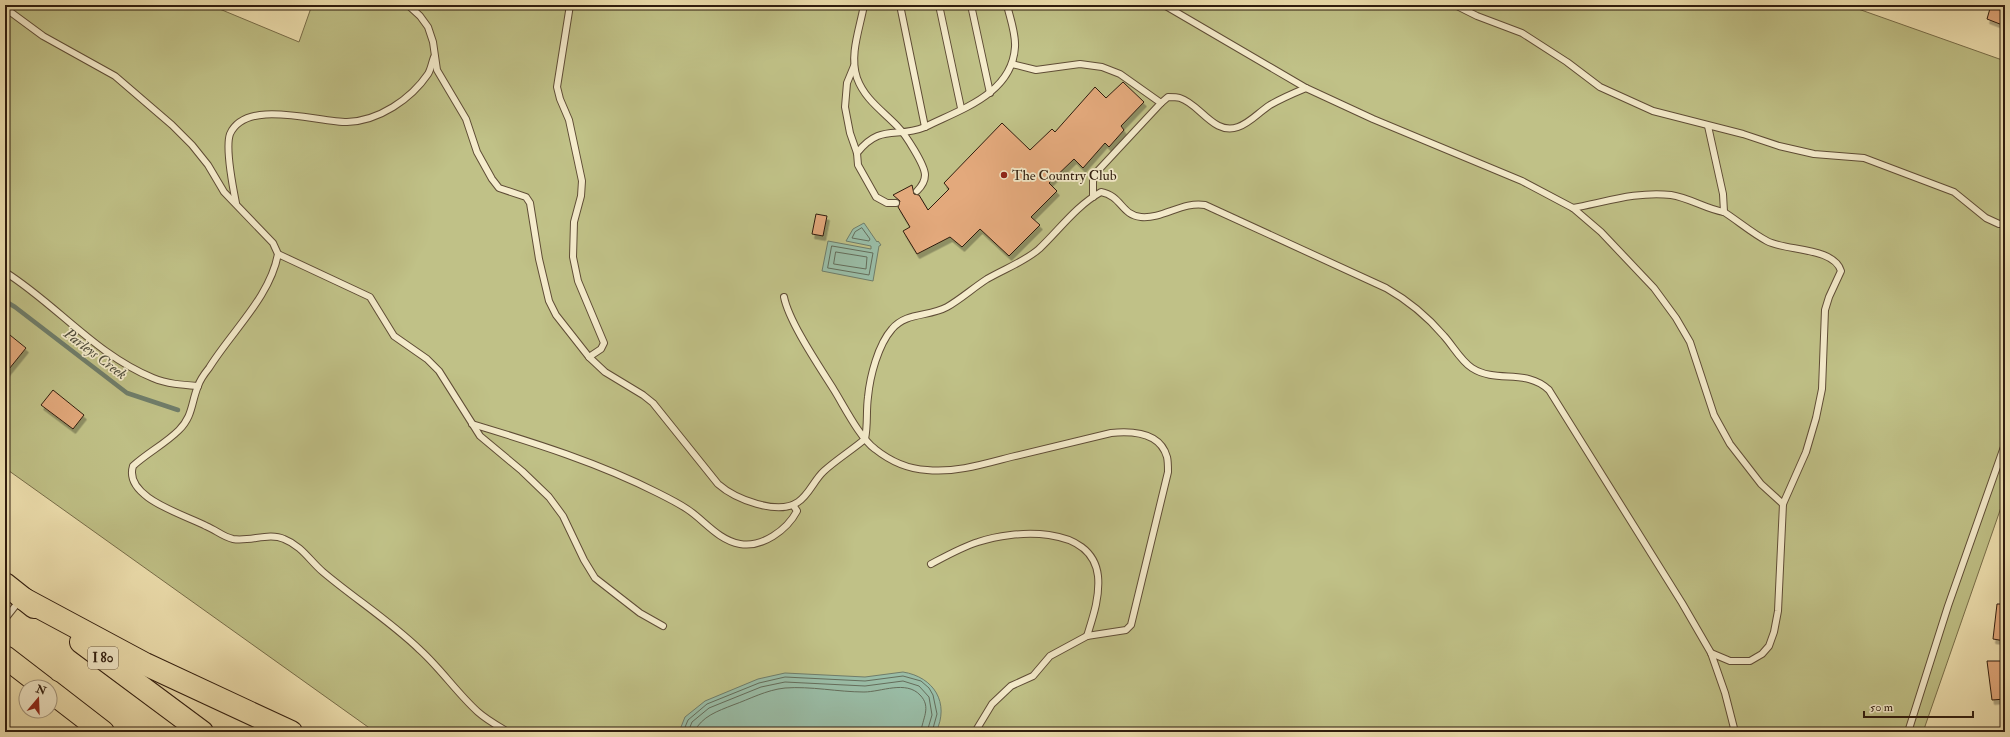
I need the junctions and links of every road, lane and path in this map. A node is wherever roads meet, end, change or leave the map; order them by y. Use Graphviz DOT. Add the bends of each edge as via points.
graph roads {
  1 [pos="408,5"];
  2 [pos="570,5"];
  3 [pos="864,5"];
  4 [pos="900,5"];
  5 [pos="939,5"];
  6 [pos="971,5"];
  7 [pos="1007,5"];
  8 [pos="1164,5"];
  9 [pos="1455,5"];
  10 [pos="5,8"];
  11 [pos="434,57"];
  12 [pos="1012,64"];
  13 [pos="854,66"];
  14 [pos="1306,88"];
  15 [pos="990,93"];
  16 [pos="1161,103"];
  17 [pos="961,108"];
  18 [pos="1708,126"];
  19 [pos="925,127"];
  20 [pos="902,132"];
  21 [pos="857,153"];
  22 [pos="917,191"];
  23 [pos="1092,197"];
  24 [pos="236,203"];
  25 [pos="896,203"];
  26 [pos="1573,208"];
  27 [pos="1724,212"];
  28 [pos="2005,224"];
  29 [pos="278,254"];
  30 [pos="5,272"];
  31 [pos="784,297"];
  32 [pos="589,357"];
  33 [pos="198,386"];
  34 [pos="472,424"];
  35 [pos="865,439"];
  36 [pos="2005,444"];
  37 [pos="1783,504"];
  38 [pos="793,505"];
  39 [pos="931,564"];
  40 [pos="5,584"];
  41 [pos="22,598"];
  42 [pos="5,619"];
  43 [pos="663,626"];
  44 [pos="1086,636"];
  45 [pos="1711,653"];
  46 [pos="5,657"];
  47 [pos="34,679"];
  48 [pos="58,697"];
  49 [pos="103,732"];
  50 [pos="202,732"];
  51 [pos="291,732"];
  52 [pos="508,732"];
  53 [pos="975,732"];
  54 [pos="1735,732"];
  55 [pos="1908,732"];
  1 -- 11 [label="lane" via="428,27"];
  2 -- 32 [label="lane" via="558,87 569,120 582,181 574,222 573,257 578,281 604,343 601,349"];
  3 -- 13 [label="lane"];
  4 -- 19 [label="lane"];
  5 -- 17 [label="lane"];
  6 -- 15 [label="lane"];
  7 -- 12 [label="lane" via="1015,41"];
  8 -- 14 [label="lane"];
  9 -- 18 [label="lane" via="1522,33 1600,87 1627,100 1653,111"];
  10 -- 24 [label="lane" via="43,36 115,76 192,145 224,192"];
  11 -- 24 [label="lane" via="428,73 409,96 389,110 368,118 348,122 290,114 264,114 236,124 230,135 228,148"];
  11 -- 32 [label="lane" via="443,81 466,119 477,152 492,179 499,188 526,197 530,203 549,301 556,315"];
  12 -- 15 [label="lane" via="1005,79"];
  12 -- 16 [label="lane" via="1036,70 1080,64 1102,67 1120,74"];
  13 -- 20 [label="lane" via="864,92"];
  13 -- 21 [label="lane" via="847,83 845,107"];
  14 -- 16 [label="lane" via="1270,105 1236,128 1221,127 1180,98 1168,97"];
  14 -- 26 [label="lane" via="1373,120 1522,181"];
  15 -- 17 [label="lane"];
  16 -- 23 [label="lane" via="1092,176"];
  17 -- 19 [label="lane"];
  18 -- 27 [label="lane" via="1723,194"];
  18 -- 28 [label="lane" via="1800,151 1864,158 1954,192 1986,218"];
  19 -- 20 [label="lane"];
  20 -- 21 [label="lane" via="888,132 877,136"];
  20 -- 22 [label="lane" via="924,170 924,181"];
  21 -- 25 [label="lane" via="858,165 876,197 887,203"];
  23 -- 35 [label="lane" via="1077,208 1026,258 987,279 947,307 903,320 892,329 881,349 873,375 868,396"];
  23 -- 45 [label="lane" via="1101,192 1110,193 1127,212 1142,217 1154,217 1191,204 1205,205 1405,299 1426,316 1472,368 1496,376 1529,378 1541,382 1549,390"];
  24 -- 29 [label="lane" via="274,243"];
  26 -- 27 [label="lane" via="1623,197 1657,194 1683,198"];
  26 -- 37 [label="lane" via="1601,232 1654,288 1676,318 1690,342 1714,415 1730,444 1762,484"];
  27 -- 37 [label="lane" via="1767,241 1817,253 1836,263 1841,271 1825,310 1822,390 1816,418 1806,452"];
  29 -- 33 [label="lane" via="276,270 265,290 219,351"];
  29 -- 34 [label="lane" via="370,297 394,336 427,359 439,371"];
  30 -- 33 [label="lane" via="87,336 135,369 154,379"];
  31 -- 35 [label="lane" via="788,312"];
  32 -- 38 [label="lane" via="604,372 653,403 721,487 740,498 758,504"];
  33 -- 52 [label="lane" via="193,408 187,420 132,466 132,476 146,497 222,535 244,540 274,536 292,543 322,571 380,615 420,650 477,711"];
  34 -- 38 [label="lane" via="619,475 672,500 721,537 739,544 757,543 779,532 794,517 797,511"];
  34 -- 43 [label="lane" via="480,436 549,496 563,516 595,578 640,613"];
  35 -- 38 [label="lane" via="823,472 800,501"];
  35 -- 44 [label="lane" via="874,449 898,464 928,471 976,466 1111,433 1144,434 1159,443 1167,457 1168,472 1131,625 1126,630"];
  36 -- 55 [label="lane" via="1948,606"];
  37 -- 45 [label="lane" via="1778,611 1769,646 1762,654 1750,660 1730,661"];
  39 -- 44 [label="lane" via="978,542 1017,533 1047,535 1070,541 1085,550 1093,561 1098,575 1098,592"];
  40 -- 41 [label="highway, I 80"];
  41 -- 42 [label="lane"];
  41 -- 50 [label="highway, I 80"];
  41 -- 51 [label="highway" via="145,664"];
  44 -- 53 [label="lane" via="1050,656 1032,676 1011,686 992,704"];
  45 -- 54 [label="lane"];
  46 -- 47 [label="highway"];
  48 -- 49 [label="highway"];
}
